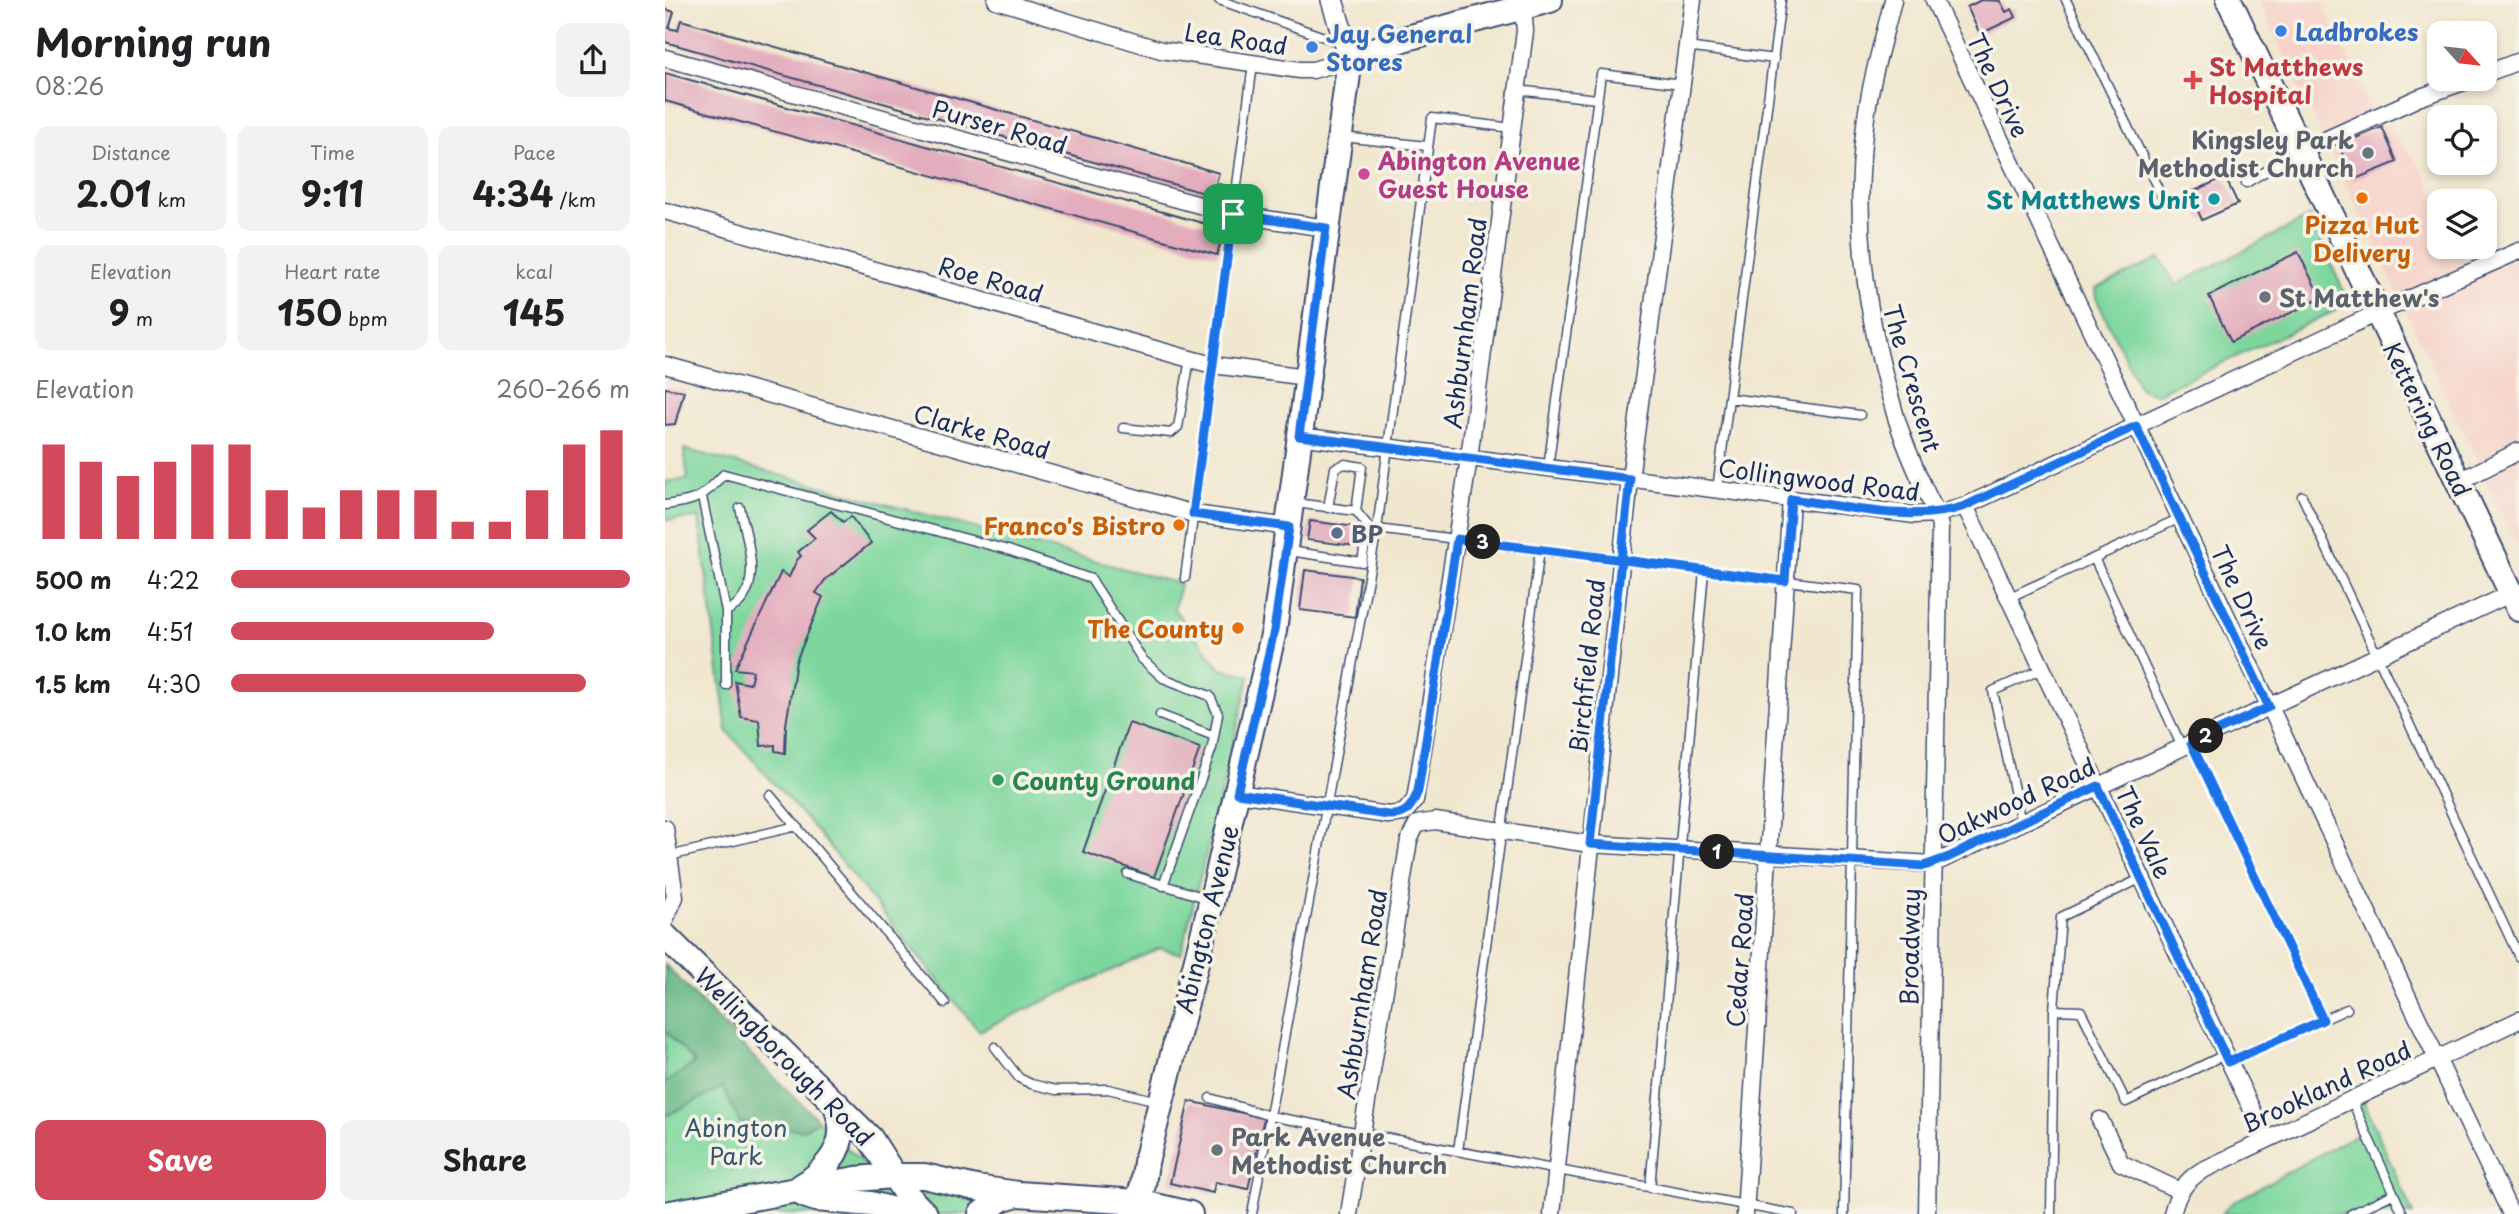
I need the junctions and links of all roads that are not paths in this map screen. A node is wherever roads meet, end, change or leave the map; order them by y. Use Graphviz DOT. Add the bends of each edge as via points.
graph roads {
  1 [pos="996,0"];
  2 [pos="1219,0"];
  3 [pos="1332,0"];
  4 [pos="1551,0"];
  5 [pos="1693,0"];
  6 [pos="1780,0"];
  7 [pos="1893,0"];
  8 [pos="1934,0"];
  9 [pos="2066,0"];
  10 [pos="2229,0"];
  11 [pos="1523,7"];
  12 [pos="1687,47"];
  13 [pos="1349,52"];
  14 [pos="665,58"];
  15 [pos="1774,59"];
  16 [pos="2519,61"];
  17 [pos="1253,64"];
  18 [pos="2497,69"];
  19 [pos="1682,84"];
  20 [pos="1517,90"];
  21 [pos="2440,91"];
  22 [pos="1597,99"];
  23 [pos="1512,128"];
  24 [pos="1339,137"];
  25 [pos="1427,146"];
  26 [pos="2301,151"];
  27 [pos="2246,183"];
  28 [pos="2161,195"];
  29 [pos="665,211"];
  30 [pos="1233,214"];
  31 [pos="1326,228"];
  32 [pos="2519,251"];
  33 [pos="2377,313"];
  34 [pos="1190,359"];
  35 [pos="665,365"];
  36 [pos="1213,365"];
  37 [pos="1307,377"];
  38 [pos="1729,398"];
  39 [pos="1860,415"];
  40 [pos="2136,426"];
  41 [pos="1122,428"];
  42 [pos="1299,436"];
  43 [pos="1389,447"];
  44 [pos="2519,451"];
  45 [pos="1469,458"];
  46 [pos="1548,468"];
  47 [pos="1630,479"];
  48 [pos="2458,482"];
  49 [pos="1717,490"];
  50 [pos="2302,496"];
  51 [pos="702,497"];
  52 [pos="1791,499"];
  53 [pos="1292,503"];
  54 [pos="665,505"];
  55 [pos="1965,506"];
  56 [pos="740,508"];
  57 [pos="1328,508"];
  58 [pos="1356,511"];
  59 [pos="1193,514"];
  60 [pos="1938,514"];
  61 [pos="2180,518"];
  62 [pos="1377,529"];
  63 [pos="1287,539"];
  64 [pos="1457,539"];
  65 [pos="1540,550"];
  66 [pos="2094,558"];
  67 [pos="1621,559"];
  68 [pos="1704,571"];
  69 [pos="1185,578"];
  70 [pos="1785,581"];
  71 [pos="2008,598"];
  72 [pos="2515,601"];
  73 [pos="726,611"];
  74 [pos="2377,656"];
  75 [pos="2042,669"];
  76 [pos="726,685"];
  77 [pos="2269,707"];
  78 [pos="1160,715"];
  79 [pos="1214,736"];
  80 [pos="2187,745"];
  81 [pos="2098,786"];
  82 [pos="1237,793"];
  83 [pos="770,795"];
  84 [pos="1327,806"];
  85 [pos="2021,823"];
  86 [pos="1417,824"];
  87 [pos="797,827"];
  88 [pos="665,828"];
  89 [pos="1501,832"];
  90 [pos="1590,844"];
  91 [pos="1679,850"];
  92 [pos="669,856"];
  93 [pos="1769,856"];
  94 [pos="1852,861"];
  95 [pos="1933,864"];
  96 [pos="1128,874"];
  97 [pos="2142,878"];
  98 [pos="1163,886"];
  99 [pos="1212,899"];
  100 [pos="665,920"];
  101 [pos="665,936"];
  102 [pos="2519,957"];
  103 [pos="945,1003"];
  104 [pos="2347,1009"];
  105 [pos="2054,1010"];
  106 [pos="2323,1020"];
  107 [pos="2519,1020"];
  108 [pos="995,1047"];
  109 [pos="2226,1059"];
  110 [pos="2437,1059"];
  111 [pos="1210,1098"];
  112 [pos="2351,1099"];
  113 [pos="1161,1102"];
  114 [pos="836,1103"];
  115 [pos="1270,1116"];
  116 [pos="2100,1120"];
  117 [pos="1362,1133"];
  118 [pos="870,1138"];
  119 [pos="2266,1139"];
  120 [pos="1458,1151"];
  121 [pos="1147,1158"];
  122 [pos="1555,1170"];
  123 [pos="893,1176"];
  124 [pos="937,1178"];
  125 [pos="1650,1188"];
  126 [pos="793,1191"];
  127 [pos="2180,1191"];
  128 [pos="1018,1194"];
  129 [pos="2393,1194"];
  130 [pos="1062,1197"];
  131 [pos="1104,1200"];
  132 [pos="1136,1208"];
  133 [pos="1745,1209"];
  134 [pos="665,1214"];
  135 [pos="909,1214"];
  136 [pos="925,1214"];
  137 [pos="981,1214"];
  138 [pos="1082,1214"];
  139 [pos="1184,1214"];
  140 [pos="1252,1214"];
  141 [pos="1349,1214"];
  142 [pos="1552,1214"];
  143 [pos="1793,1214"];
  144 [pos="1844,1214"];
  145 [pos="1927,1214"];
  146 [pos="2051,1214"];
  147 [pos="2172,1214"];
  148 [pos="2351,1214"];
  149 [pos="2403,1214"];
  150 [pos="2511,1214"];
  1 -- 17 [label="street, Lea Road" via="1141,46"];
  2 -- 13 [label="lane"];
  3 -- 13 [label="main road, Abington Avenue"];
  4 -- 11 [label="main road"];
  5 -- 12 [label="street, Birchfield Road"];
  6 -- 15 [label="lane"];
  7 -- 60 [label="street, The Crescent" via="1865,123 1863,266 1878,354 1893,407 1911,460"];
  8 -- 40 [label="street, The Drive"];
  9 -- 28 [label="lane"];
  10 -- 26 [label="main road, Kettering Road"];
  11 -- 13 [label="main road"];
  11 -- 20 [label="street, Ashburnham Road"];
  12 -- 15 [label="lane"];
  12 -- 19 [label="street, Birchfield Road"];
  13 -- 17 [label="street, Lea Road" via="1313,70"];
  13 -- 24 [label="main road, Abington Avenue"];
  14 -- 30 [label="street, Purser Road"];
  15 -- 38 [label="lane"];
  16 -- 18 [label="street"];
  17 -- 30 [label="lane"];
  19 -- 22 [label="lane" via="1601,74"];
  19 -- 47 [label="street, Birchfield Road"];
  20 -- 22 [label="lane"];
  20 -- 23 [label="street, Ashburnham Road"];
  21 -- 26 [label="street"];
  22 -- 46 [label="lane"];
  23 -- 25 [label="lane" via="1432,118"];
  23 -- 45 [label="street, Ashburnham Road"];
  24 -- 25 [label="lane"];
  24 -- 31 [label="main road, Abington Avenue"];
  25 -- 43 [label="lane"];
  26 -- 27 [label="lane"];
  26 -- 33 [label="main road, Kettering Road"];
  29 -- 34 [label="street, Roe Road"];
  30 -- 31 [label="street, Purser Road"];
  30 -- 36 [label="lane"];
  31 -- 37 [label="main road, Abington Avenue"];
  32 -- 33 [label="street, Collingwood Road"];
  33 -- 40 [label="street, Collingwood Road"];
  33 -- 48 [label="main road, Kettering Road"];
  34 -- 36 [label="street, Roe Road"];
  34 -- 41 [label="lane" via="1178,427 1171,433"];
  35 -- 59 [label="street, Clarke Road"];
  36 -- 37 [label="street, Roe Road"];
  36 -- 59 [label="lane"];
  37 -- 42 [label="main road, Abington Avenue"];
  38 -- 39 [label="lane"];
  38 -- 49 [label="lane"];
  40 -- 55 [label="street, Collingwood Road"];
  40 -- 61 [label="street, The Drive"];
  42 -- 43 [label="street, Collingwood Road"];
  42 -- 53 [label="main road, Abington Avenue"];
  43 -- 45 [label="street, Collingwood Road"];
  43 -- 62 [label="lane"];
  44 -- 48 [label="street"];
  45 -- 46 [label="street, Collingwood Road"];
  45 -- 64 [label="street, Ashburnham Road"];
  46 -- 47 [label="street, Collingwood Road"];
  47 -- 49 [label="street, Collingwood Road"];
  47 -- 67 [label="street, Birchfield Road"];
  48 -- 72 [label="main road, Kettering Road"];
  49 -- 52 [label="street, Collingwood Road"];
  50 -- 74 [label="lane"];
  51 -- 54 [label="lane"];
  51 -- 73 [label="lane"];
  51 -- 79 [label="lane" via="724,474 1008,550 1091,579 1142,659 1163,678 1210,696 1218,714"];
  52 -- 60 [label="street, Collingwood Road"];
  52 -- 70 [label="street, Cedar Road"];
  53 -- 57 [label="lane"];
  53 -- 63 [label="main road, Abington Avenue"];
  55 -- 60 [label="street, Collingwood Road"];
  55 -- 71 [label="street, The Vale"];
  56 -- 73 [label="lane" via="752,565 750,581 734,608"];
  57 -- 58 [label="lane"];
  57 -- 58 [label="lane" via="1335,468 1345,464 1361,467"];
  58 -- 63 [label="lane" via="1368,527 1362,562"];
  59 -- 63 [label="street, Clarke Road"];
  59 -- 69 [label="lane"];
  60 -- 95 [label="street, Broadway"];
  61 -- 66 [label="lane"];
  61 -- 77 [label="street, The Drive"];
  62 -- 64 [label="lane"];
  62 -- 84 [label="lane"];
  63 -- 82 [label="main road, Abington Avenue" via="1274,631"];
  64 -- 65 [label="lane"];
  64 -- 84 [label="street, Ashburnham Road" via="1418,791 1410,808 1396,815"];
  65 -- 67 [label="lane"];
  65 -- 89 [label="lane"];
  66 -- 71 [label="lane"];
  66 -- 80 [label="lane"];
  67 -- 68 [label="lane"];
  67 -- 90 [label="street, Birchfield Road"];
  68 -- 70 [label="lane"];
  68 -- 91 [label="lane"];
  70 -- 93 [label="street, Cedar Road"];
  70 -- 94 [label="lane" via="1858,590"];
  71 -- 75 [label="street, The Vale"];
  72 -- 74 [label="street, Oakwood Road"];
  73 -- 76 [label="lane"];
  74 -- 77 [label="street, Oakwood Road"];
  74 -- 102 [label="lane"];
  75 -- 81 [label="street, The Vale"];
  75 -- 85 [label="lane" via="1993,691"];
  77 -- 80 [label="street, Oakwood Road"];
  77 -- 110 [label="street, The Drive"];
  78 -- 79 [label="lane"];
  79 -- 98 [label="lane"];
  80 -- 81 [label="street, Oakwood Road"];
  80 -- 106 [label="lane"];
  81 -- 85 [label="street, Oakwood Road"];
  81 -- 97 [label="street, The Vale"];
  82 -- 84 [label="street"];
  82 -- 99 [label="main road, Abington Avenue"];
  83 -- 87 [label="lane"];
  84 -- 115 [label="lane"];
  85 -- 95 [label="street, Oakwood Road"];
  86 -- 89 [label="street, Oakwood Road" via="1435,821"];
  86 -- 117 [label="street, Ashburnham Road" via="1409,840"];
  87 -- 92 [label="lane"];
  87 -- 103 [label="lane"];
  88 -- 92 [label="street"];
  89 -- 90 [label="street, Oakwood Road"];
  89 -- 120 [label="lane"];
  90 -- 91 [label="street, Oakwood Road"];
  90 -- 122 [label="street, Birchfield Road"];
  91 -- 93 [label="street, Oakwood Road"];
  91 -- 125 [label="lane"];
  92 -- 100 [label="street" via="675,897"];
  93 -- 94 [label="street, Oakwood Road"];
  93 -- 133 [label="street, Cedar Road"];
  94 -- 95 [label="street, Oakwood Road"];
  94 -- 144 [label="lane"];
  95 -- 145 [label="street, Broadway"];
  96 -- 98 [label="lane"];
  97 -- 105 [label="lane" via="2061,917"];
  97 -- 109 [label="street, The Vale"];
  98 -- 99 [label="lane"];
  99 -- 113 [label="main road, Abington Avenue"];
  101 -- 114 [label="main road, Wellingborough Road"];
  104 -- 106 [label="lane"];
  105 -- 109 [label="lane" via="2081,1011 2126,1102"];
  105 -- 146 [label="lane"];
  106 -- 109 [label="lane"];
  107 -- 110 [label="street, Brookland Road"];
  108 -- 113 [label="lane" via="1020,1078 1031,1084 1056,1090 1108,1089"];
  109 -- 119 [label="street, The Vale"];
  110 -- 112 [label="street, Brookland Road"];
  110 -- 150 [label="street, The Drive"];
  111 -- 115 [label="lane"];
  112 -- 119 [label="street, Brookland Road"];
  112 -- 129 [label="lane"];
  113 -- 121 [label="main road, Abington Avenue"];
  114 -- 118 [label="main road, Wellingborough Road"];
  114 -- 126 [label="main road" via="839,1143 823,1169"];
  115 -- 117 [label="lane"];
  115 -- 140 [label="lane"];
  116 -- 127 [label="street" via="2122,1163"];
  117 -- 120 [label="lane"];
  117 -- 141 [label="street, Ashburnham Road"];
  118 -- 123 [label="main road, Wellingborough Road"];
  118 -- 124 [label="main road"];
  119 -- 127 [label="street, Brookland Road" via="2201,1171"];
  120 -- 122 [label="lane"];
  121 -- 131 [label="main road" via="1128,1186"];
  121 -- 132 [label="main road, Abington Avenue"];
  121 -- 139 [label="main road" via="1157,1191"];
  122 -- 125 [label="lane"];
  122 -- 142 [label="street, Birchfield Road"];
  123 -- 124 [label="main road"];
  123 -- 126 [label="main road"];
  123 -- 136 [label="main road, Wellingborough Road"];
  124 -- 128 [label="main road"];
  125 -- 133 [label="lane"];
  126 -- 134 [label="main road"];
  126 -- 135 [label="main road"];
  127 -- 147 [label="street"];
  128 -- 130 [label="main road"];
  128 -- 137 [label="main road" via="1001,1199"];
  129 -- 148 [label="lane"];
  129 -- 149 [label="lane"];
  130 -- 131 [label="main road"];
  130 -- 138 [label="main road"];
  131 -- 132 [label="main road"];
  132 -- 139 [label="main road"];
  133 -- 143 [label="lane"];
}
